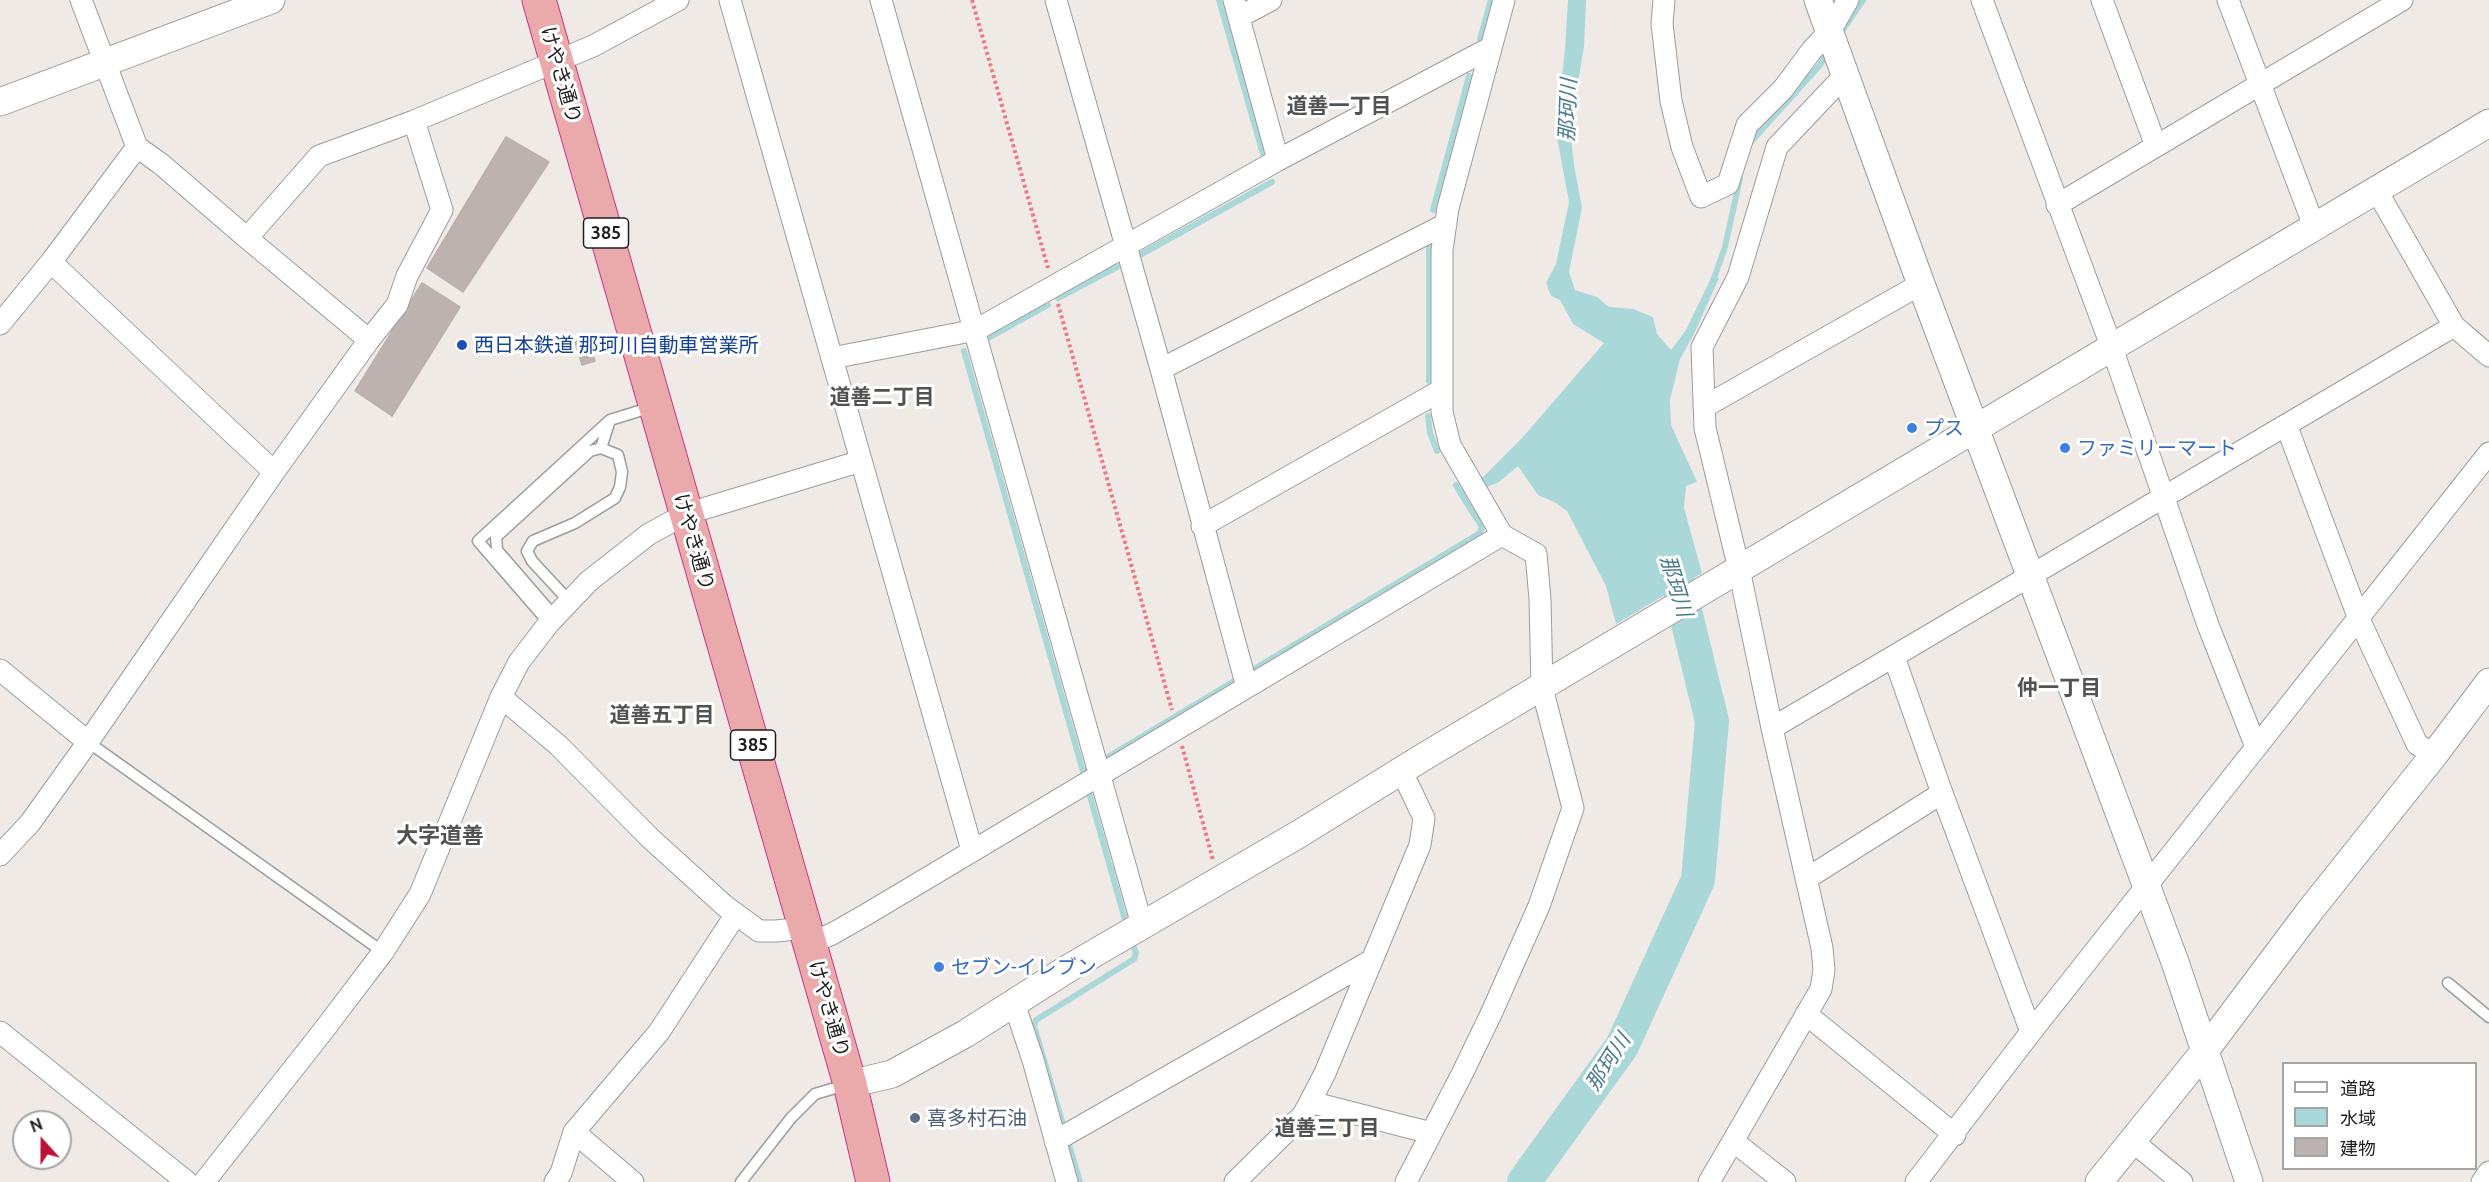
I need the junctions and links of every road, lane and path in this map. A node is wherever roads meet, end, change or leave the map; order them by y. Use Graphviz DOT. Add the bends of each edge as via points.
graph roads {
  1 [pos="81,0"];
  2 [pos="271,0"];
  3 [pos="539,0"];
  4 [pos="678,0"];
  5 [pos="730,0"];
  6 [pos="881,0"];
  7 [pos="972,0"];
  8 [pos="1056,0"];
  9 [pos="1271,0"];
  10 [pos="1504,0"];
  11 [pos="1664,0"];
  12 [pos="1818,0"];
  13 [pos="1848,0"];
  14 [pos="1982,0"];
  15 [pos="2102,0"];
  16 [pos="2229,0"];
  17 [pos="2402,0"];
  18 [pos="1236,8"];
  19 [pos="2373,8"];
  20 [pos="1830,31"];
  21 [pos="1490,48"];
  22 [pos="556,60"];
  23 [pos="105,64"];
  24 [pos="1842,66"];
  25 [pos="2260,84"];
  26 [pos="0,102"];
  27 [pos="414,121"];
  28 [pos="2489,123"];
  29 [pos="2156,146"];
  30 [pos="137,147"];
  31 [pos="1278,160"];
  32 [pos="2377,191"];
  33 [pos="2057,205"];
  34 [pos="1446,224"];
  35 [pos="2314,226"];
  36 [pos="247,238"];
  37 [pos="1125,246"];
  38 [pos="51,262"];
  39 [pos="1920,284"];
  40 [pos="1053,286"];
  41 [pos="0,324"];
  42 [pos="2454,326"];
  43 [pos="976,330"];
  44 [pos="369,340"];
  45 [pos="2112,348"];
  46 [pos="2489,356"];
  47 [pos="832,358"];
  48 [pos="1161,369"];
  49 [pos="1440,391"];
  50 [pos="656,406"];
  51 [pos="1704,406"];
  52 [pos="610,420"];
  53 [pos="2287,427"];
  54 [pos="1975,428"];
  55 [pos="596,450"];
  56 [pos="2489,453"];
  57 [pos="566,460"];
  58 [pos="861,461"];
  59 [pos="274,472"];
  60 [pos="2164,496"];
  61 [pos="686,514"];
  62 [pos="1202,526"];
  63 [pos="1502,535"];
  64 [pos="1733,573"];
  65 [pos="2030,575"];
  66 [pos="558,614"];
  67 [pos="2359,619"];
  68 [pos="1894,657"];
  69 [pos="0,669"];
  70 [pos="2489,682"];
  71 [pos="1547,685"];
  72 [pos="1247,687"];
  73 [pos="501,697"];
  74 [pos="1772,728"];
  75 [pos="1177,729"];
  76 [pos="88,742"];
  77 [pos="2256,747"];
  78 [pos="2434,755"];
  79 [pos="1401,770"];
  80 [pos="1100,775"];
  81 [pos="1942,793"];
  82 [pos="972,850"];
  83 [pos="0,855"];
  84 [pos="1806,879"];
  85 [pos="1219,880"];
  86 [pos="2147,888"];
  87 [pos="736,914"];
  88 [pos="1142,926"];
  89 [pos="808,935"];
  90 [pos="383,952"];
  91 [pos="1372,960"];
  92 [pos="2448,983"];
  93 [pos="1014,1003"];
  94 [pos="1806,1014"];
  95 [pos="2489,1017"];
  96 [pos="0,1032"];
  97 [pos="2031,1032"];
  98 [pos="2204,1053"];
  99 [pos="850,1083"];
  100 [pos="1310,1102"];
  101 [pos="574,1132"];
  102 [pos="1431,1133"];
  103 [pos="1955,1135"];
  104 [pos="1056,1141"];
  105 [pos="1733,1141"];
  106 [pos="2132,1142"];
  107 [pos="2489,1172"];
  108 [pos="187,1182"];
  109 [pos="204,1182"];
  110 [pos="555,1182"];
  111 [pos="633,1182"];
  112 [pos="741,1182"];
  113 [pos="873,1182"];
  114 [pos="884,1182"];
  115 [pos="1067,1182"];
  116 [pos="1235,1182"];
  117 [pos="1406,1182"];
  118 [pos="1709,1182"];
  119 [pos="1785,1182"];
  120 [pos="1916,1182"];
  121 [pos="2099,1182"];
  122 [pos="2182,1182"];
  123 [pos="2249,1182"];
  124 [pos="2482,1182"];
  1 -- 23 [label="street"];
  2 -- 23 [label="street"];
  3 -- 22 [label="highway, けやき通り / 385"];
  4 -- 22 [label="street" via="593,46"];
  5 -- 47 [label="street"];
  6 -- 43 [label="street"];
  7 -- 40 [label="path"];
  8 -- 37 [label="street"];
  9 -- 18 [label="street"];
  10 -- 21 [label="street"];
  11 -- 20 [label="street" via="1662,24 1671,101 1682,147 1701,197 1728,184 1747,125 1783,89"];
  12 -- 20 [label="street"];
  13 -- 20 [label="street"];
  14 -- 33 [label="street"];
  15 -- 29 [label="street"];
  16 -- 25 [label="street"];
  17 -- 19 [label="street"];
  18 -- 31 [label="street"];
  19 -- 25 [label="street"];
  20 -- 24 [label="street"];
  21 -- 31 [label="street"];
  21 -- 34 [label="street"];
  22 -- 27 [label="street"];
  22 -- 50 [label="highway, けやき通り / 385"];
  23 -- 26 [label="street"];
  23 -- 30 [label="street"];
  24 -- 39 [label="street"];
  24 -- 51 [label="street" via="1777,147 1738,277 1702,347"];
  25 -- 29 [label="street"];
  25 -- 35 [label="street"];
  27 -- 36 [label="street" via="319,156"];
  27 -- 44 [label="street" via="442,210 407,276 397,305"];
  28 -- 32 [label="street"];
  29 -- 33 [label="street"];
  30 -- 36 [label="street"];
  30 -- 38 [label="street"];
  31 -- 37 [label="street"];
  32 -- 35 [label="street"];
  32 -- 42 [label="street"];
  33 -- 45 [label="street"];
  34 -- 48 [label="street"];
  34 -- 49 [label="street" via="1442,249"];
  35 -- 45 [label="street"];
  36 -- 44 [label="street"];
  37 -- 40 [label="street"];
  37 -- 48 [label="street"];
  38 -- 41 [label="street"];
  38 -- 59 [label="street"];
  39 -- 51 [label="street"];
  39 -- 54 [label="street"];
  40 -- 43 [label="street"];
  40 -- 75 [label="path"];
  42 -- 46 [label="street"];
  42 -- 53 [label="street"];
  43 -- 47 [label="street"];
  43 -- 80 [label="street"];
  44 -- 59 [label="street"];
  45 -- 54 [label="street"];
  45 -- 60 [label="street"];
  47 -- 58 [label="street"];
  48 -- 62 [label="street"];
  49 -- 62 [label="street"];
  49 -- 63 [label="street" via="1450,445"];
  50 -- 52 [label="lane"];
  50 -- 61 [label="highway, けやき通り / 385"];
  51 -- 64 [label="street"];
  52 -- 55 [label="lane"];
  52 -- 57 [label="lane"];
  53 -- 60 [label="street"];
  53 -- 67 [label="street"];
  54 -- 64 [label="street"];
  54 -- 65 [label="street"];
  55 -- 57 [label="lane"];
  55 -- 66 [label="lane" via="496,537 497,550"];
  55 -- 66 [label="lane" via="618,455 622,472 615,498 575,523 534,541 527,551"];
  56 -- 67 [label="street"];
  57 -- 66 [label="lane" via="478,541"];
  58 -- 61 [label="street"];
  58 -- 82 [label="street"];
  59 -- 76 [label="street"];
  60 -- 65 [label="street"];
  60 -- 77 [label="street" via="2208,625"];
  61 -- 66 [label="street" via="649,534 589,581"];
  61 -- 89 [label="highway, けやき通り / 385"];
  62 -- 72 [label="street"];
  63 -- 71 [label="street" via="1536,554"];
  63 -- 72 [label="street"];
  64 -- 71 [label="street"];
  64 -- 74 [label="street"];
  65 -- 68 [label="street"];
  65 -- 86 [label="street"];
  66 -- 73 [label="street" via="519,662"];
  67 -- 77 [label="street"];
  67 -- 78 [label="street" via="2417,744"];
  68 -- 74 [label="street"];
  68 -- 81 [label="street"];
  69 -- 76 [label="street"];
  70 -- 78 [label="street"];
  71 -- 79 [label="street"];
  71 -- 102 [label="street" via="1573,808 1539,906"];
  72 -- 75 [label="street"];
  73 -- 87 [label="street" via="558,745 650,838"];
  73 -- 90 [label="street" via="420,894"];
  74 -- 84 [label="street"];
  75 -- 80 [label="street"];
  75 -- 85 [label="path"];
  76 -- 83 [label="street" via="30,823"];
  76 -- 90 [label="lane"];
  77 -- 86 [label="street"];
  78 -- 98 [label="street" via="2308,912"];
  79 -- 85 [label="street"];
  79 -- 91 [label="street" via="1424,818 1420,845"];
  80 -- 82 [label="street"];
  80 -- 88 [label="street"];
  81 -- 84 [label="street"];
  81 -- 97 [label="street"];
  82 -- 89 [label="street" via="832,934"];
  84 -- 94 [label="street" via="1824,970 1821,989"];
  85 -- 88 [label="street"];
  86 -- 97 [label="street"];
  86 -- 98 [label="street"];
  87 -- 89 [label="street" via="759,931"];
  87 -- 101 [label="street" via="659,1032"];
  88 -- 93 [label="street"];
  89 -- 99 [label="highway, けやき通り / 385"];
  90 -- 109 [label="street"];
  91 -- 100 [label="street"];
  91 -- 104 [label="street"];
  92 -- 95 [label="lane"];
  93 -- 99 [label="street" via="892,1074"];
  93 -- 104 [label="street"];
  94 -- 103 [label="street"];
  94 -- 105 [label="street"];
  96 -- 108 [label="street"];
  97 -- 103 [label="street"];
  98 -- 106 [label="street"];
  98 -- 123 [label="street"];
  99 -- 112 [label="lane" via="815,1094"];
  99 -- 113 [label="highway, 385"];
  99 -- 114 [label="highway, 385"];
  100 -- 102 [label="street"];
  100 -- 116 [label="street" via="1303,1115"];
  101 -- 110 [label="street"];
  101 -- 111 [label="street"];
  102 -- 117 [label="street"];
  103 -- 120 [label="street"];
  104 -- 115 [label="street"];
  105 -- 118 [label="street"];
  105 -- 119 [label="street"];
  106 -- 121 [label="street"];
  106 -- 122 [label="street"];
  107 -- 124 [label="street"];
}
